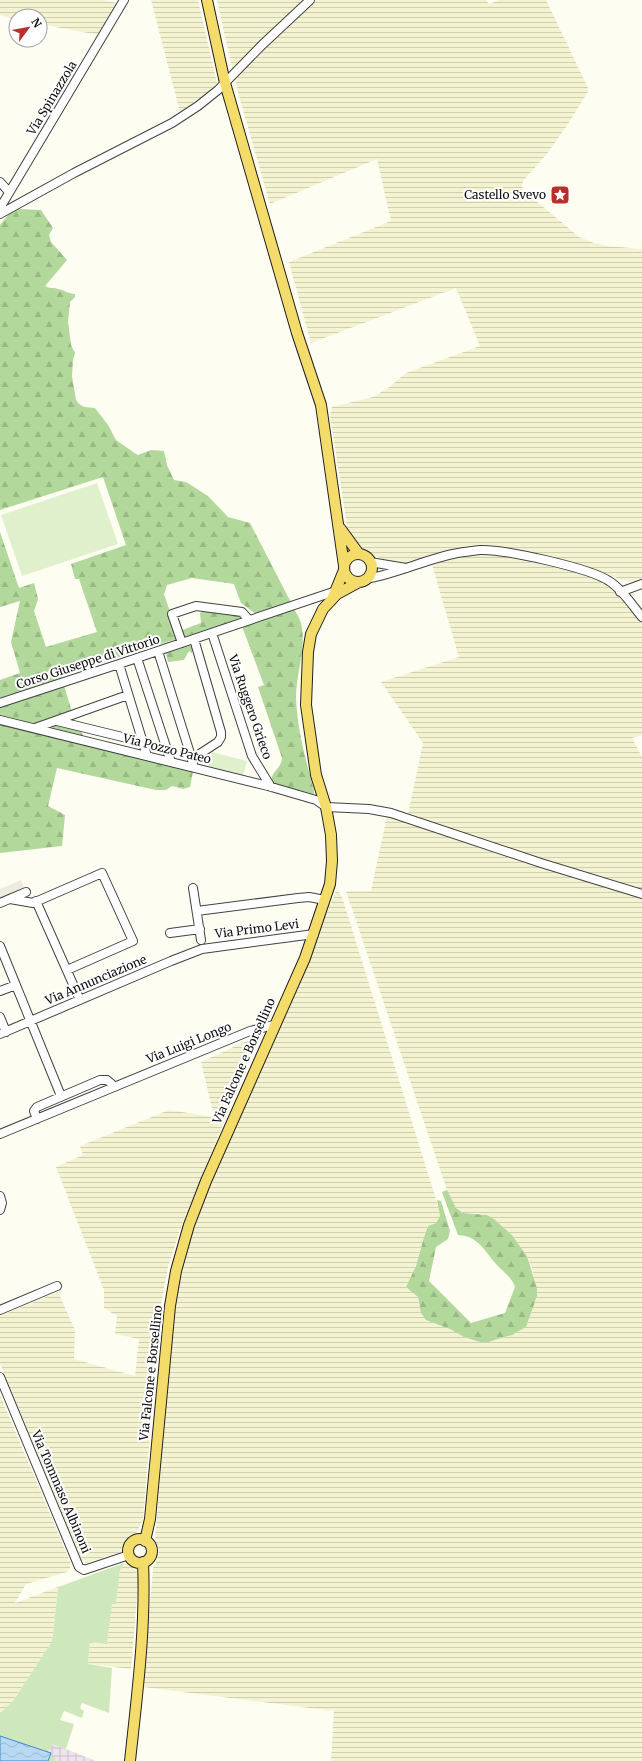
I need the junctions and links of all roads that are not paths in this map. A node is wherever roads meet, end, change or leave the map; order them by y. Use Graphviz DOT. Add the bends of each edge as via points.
graph roads {
  1 [pos="124,0"];
  2 [pos="207,0"];
  3 [pos="310,0"];
  4 [pos="225,82"];
  5 [pos="0,182"];
  6 [pos="9,192"];
  7 [pos="0,208"];
  8 [pos="0,214"];
  9 [pos="339,528"];
  10 [pos="359,554"];
  11 [pos="370,562"];
  12 [pos="344,568"];
  13 [pos="407,568"];
  14 [pos="363,580"];
  15 [pos="642,584"];
  16 [pos="620,592"];
  17 [pos="334,595"];
  18 [pos="642,617"];
  19 [pos="249,620"];
  20 [pos="212,633"];
  21 [pos="194,639"];
  22 [pos="182,643"];
  23 [pos="158,651"];
  24 [pos="137,658"];
  25 [pos="119,664"];
  26 [pos="128,695"];
  27 [pos="0,703"];
  28 [pos="0,720"];
  29 [pos="56,720"];
  30 [pos="34,728"];
  31 [pos="143,742"];
  32 [pos="147,756"];
  33 [pos="192,759"];
  34 [pos="171,762"];
  35 [pos="194,768"];
  36 [pos="271,787"];
  37 [pos="326,807"];
  38 [pos="194,888"];
  39 [pos="26,892"];
  40 [pos="642,894"];
  41 [pos="10,898"];
  42 [pos="325,900"];
  43 [pos="36,901"];
  44 [pos="0,902"];
  45 [pos="197,911"];
  46 [pos="200,929"];
  47 [pos="170,933"];
  48 [pos="314,934"];
  49 [pos="202,945"];
  50 [pos="0,946"];
  51 [pos="67,970"];
  52 [pos="16,985"];
  53 [pos="0,991"];
  54 [pos="80,1000"];
  55 [pos="0,1017"];
  56 [pos="31,1021"];
  57 [pos="274,1025"];
  58 [pos="3,1033"];
  59 [pos="114,1086"];
  60 [pos="61,1096"];
  61 [pos="37,1119"];
  62 [pos="0,1132"];
  63 [pos="0,1196"];
  64 [pos="0,1210"];
  65 [pos="57,1286"];
  66 [pos="0,1310"];
  67 [pos="0,1377"];
  68 [pos="145,1541"];
  69 [pos="129,1554"];
  70 [pos="143,1562"];
  71 [pos="130,1761"];
  1 -- 6 [label="street, Via Spinazzola"];
  2 -- 4 [label="main road"];
  3 -- 4 [label="street"];
  4 -- 8 [label="street" via="198,106 172,123"];
  4 -- 9 [label="main road" via="297,333 322,405"];
  5 -- 6 [label="street"];
  6 -- 7 [label="street, Via Spinazzola"];
  9 -- 10 [label="main road"];
  9 -- 12 [label="main road"];
  10 -- 11 [label="main road"];
  10 -- 12 [label="main road" via="351,556"];
  11 -- 13 [label="street"];
  11 -- 14 [label="main road" via="372,569"];
  12 -- 14 [label="main road" via="351,580"];
  12 -- 17 [label="main road, Via Falcone e Borsellino"];
  13 -- 14 [label="street"];
  13 -- 16 [label="street" via="454,554 481,550 499,552 596,574 610,581"];
  14 -- 17 [label="main road, Via Falcone e Borsellino"];
  15 -- 16 [label="street"];
  16 -- 18 [label="street"];
  17 -- 19 [label="street, Corso Giuseppe di Vittorio"];
  17 -- 37 [label="main road, Via Falcone e Borsellino" via="323,609 311,634 306,673 306,705 310,735 316,775"];
  19 -- 20 [label="street, Corso Giuseppe di Vittorio"];
  19 -- 22 [label="street" via="242,612 193,606 172,614"];
  20 -- 21 [label="street, Corso Giuseppe di Vittorio"];
  20 -- 36 [label="street, Via Ruggero Grieco" via="252,756"];
  21 -- 22 [label="street, Corso Giuseppe di Vittorio"];
  21 -- 33 [label="street" via="222,737"];
  22 -- 23 [label="street, Corso Giuseppe di Vittorio"];
  23 -- 24 [label="street, Corso Giuseppe di Vittorio"];
  23 -- 33 [label="street"];
  24 -- 25 [label="street, Corso Giuseppe di Vittorio"];
  24 -- 34 [label="street"];
  25 -- 26 [label="street"];
  25 -- 27 [label="street, Corso Giuseppe di Vittorio"];
  26 -- 29 [label="street"];
  26 -- 31 [label="street"];
  28 -- 30 [label="street, Via Pozzo Pateo"];
  29 -- 30 [label="street"];
  29 -- 31 [label="street, Via Pozzo Pateo"];
  30 -- 32 [label="street, Via Pozzo Pateo"];
  31 -- 32 [label="street"];
  32 -- 34 [label="street, Via Pozzo Pateo"];
  33 -- 35 [label="street"];
  34 -- 35 [label="street, Via Pozzo Pateo"];
  35 -- 36 [label="street, Via Pozzo Pateo"];
  36 -- 37 [label="street, Via Pozzo Pateo" via="316,800"];
  37 -- 40 [label="street" via="370,809 391,813"];
  37 -- 42 [label="main road, Via Falcone e Borsellino" via="332,862 330,884"];
  38 -- 45 [label="street"];
  39 -- 41 [label="street"];
  41 -- 43 [label="street" via="33,903"];
  41 -- 44 [label="street"];
  42 -- 45 [label="street" via="309,897"];
  42 -- 48 [label="main road, Via Falcone e Borsellino"];
  43 -- 51 [label="street"];
  43 -- 51 [label="street" via="102,873 133,941"];
  45 -- 46 [label="street"];
  46 -- 47 [label="street"];
  46 -- 49 [label="street"];
  48 -- 49 [label="street, Via Primo Levi"];
  48 -- 57 [label="main road, Via Falcone e Borsellino"];
  49 -- 54 [label="street, Via Annunciazione"];
  50 -- 52 [label="street"];
  51 -- 54 [label="street"];
  52 -- 53 [label="street"];
  52 -- 56 [label="street"];
  54 -- 56 [label="street, Via Annunciazione"];
  55 -- 58 [label="street"];
  56 -- 58 [label="street, Via Annunciazione"];
  56 -- 60 [label="street"];
  57 -- 59 [label="street, Via Luigi Longo" via="250,1031"];
  57 -- 68 [label="main road, Via Falcone e Borsellino" via="206,1181 189,1225 176,1271 170,1306 150,1519"];
  59 -- 60 [label="street" via="106,1080 100,1080"];
  59 -- 61 [label="street, Via Luigi Longo"];
  60 -- 61 [label="street" via="35,1108"];
  61 -- 62 [label="street, Via Luigi Longo"];
  63 -- 64 [label="street"];
  65 -- 66 [label="street"];
  67 -- 69 [label="street, Via Tommaso Albinoni" via="79,1567 84,1570"];
  68 -- 69 [label="main road" via="134,1541 129,1547"];
  68 -- 70 [label="main road" via="152,1550 150,1558"];
  69 -- 70 [label="main road" via="133,1560"];
  70 -- 71 [label="main road" via="145,1587"];
}
